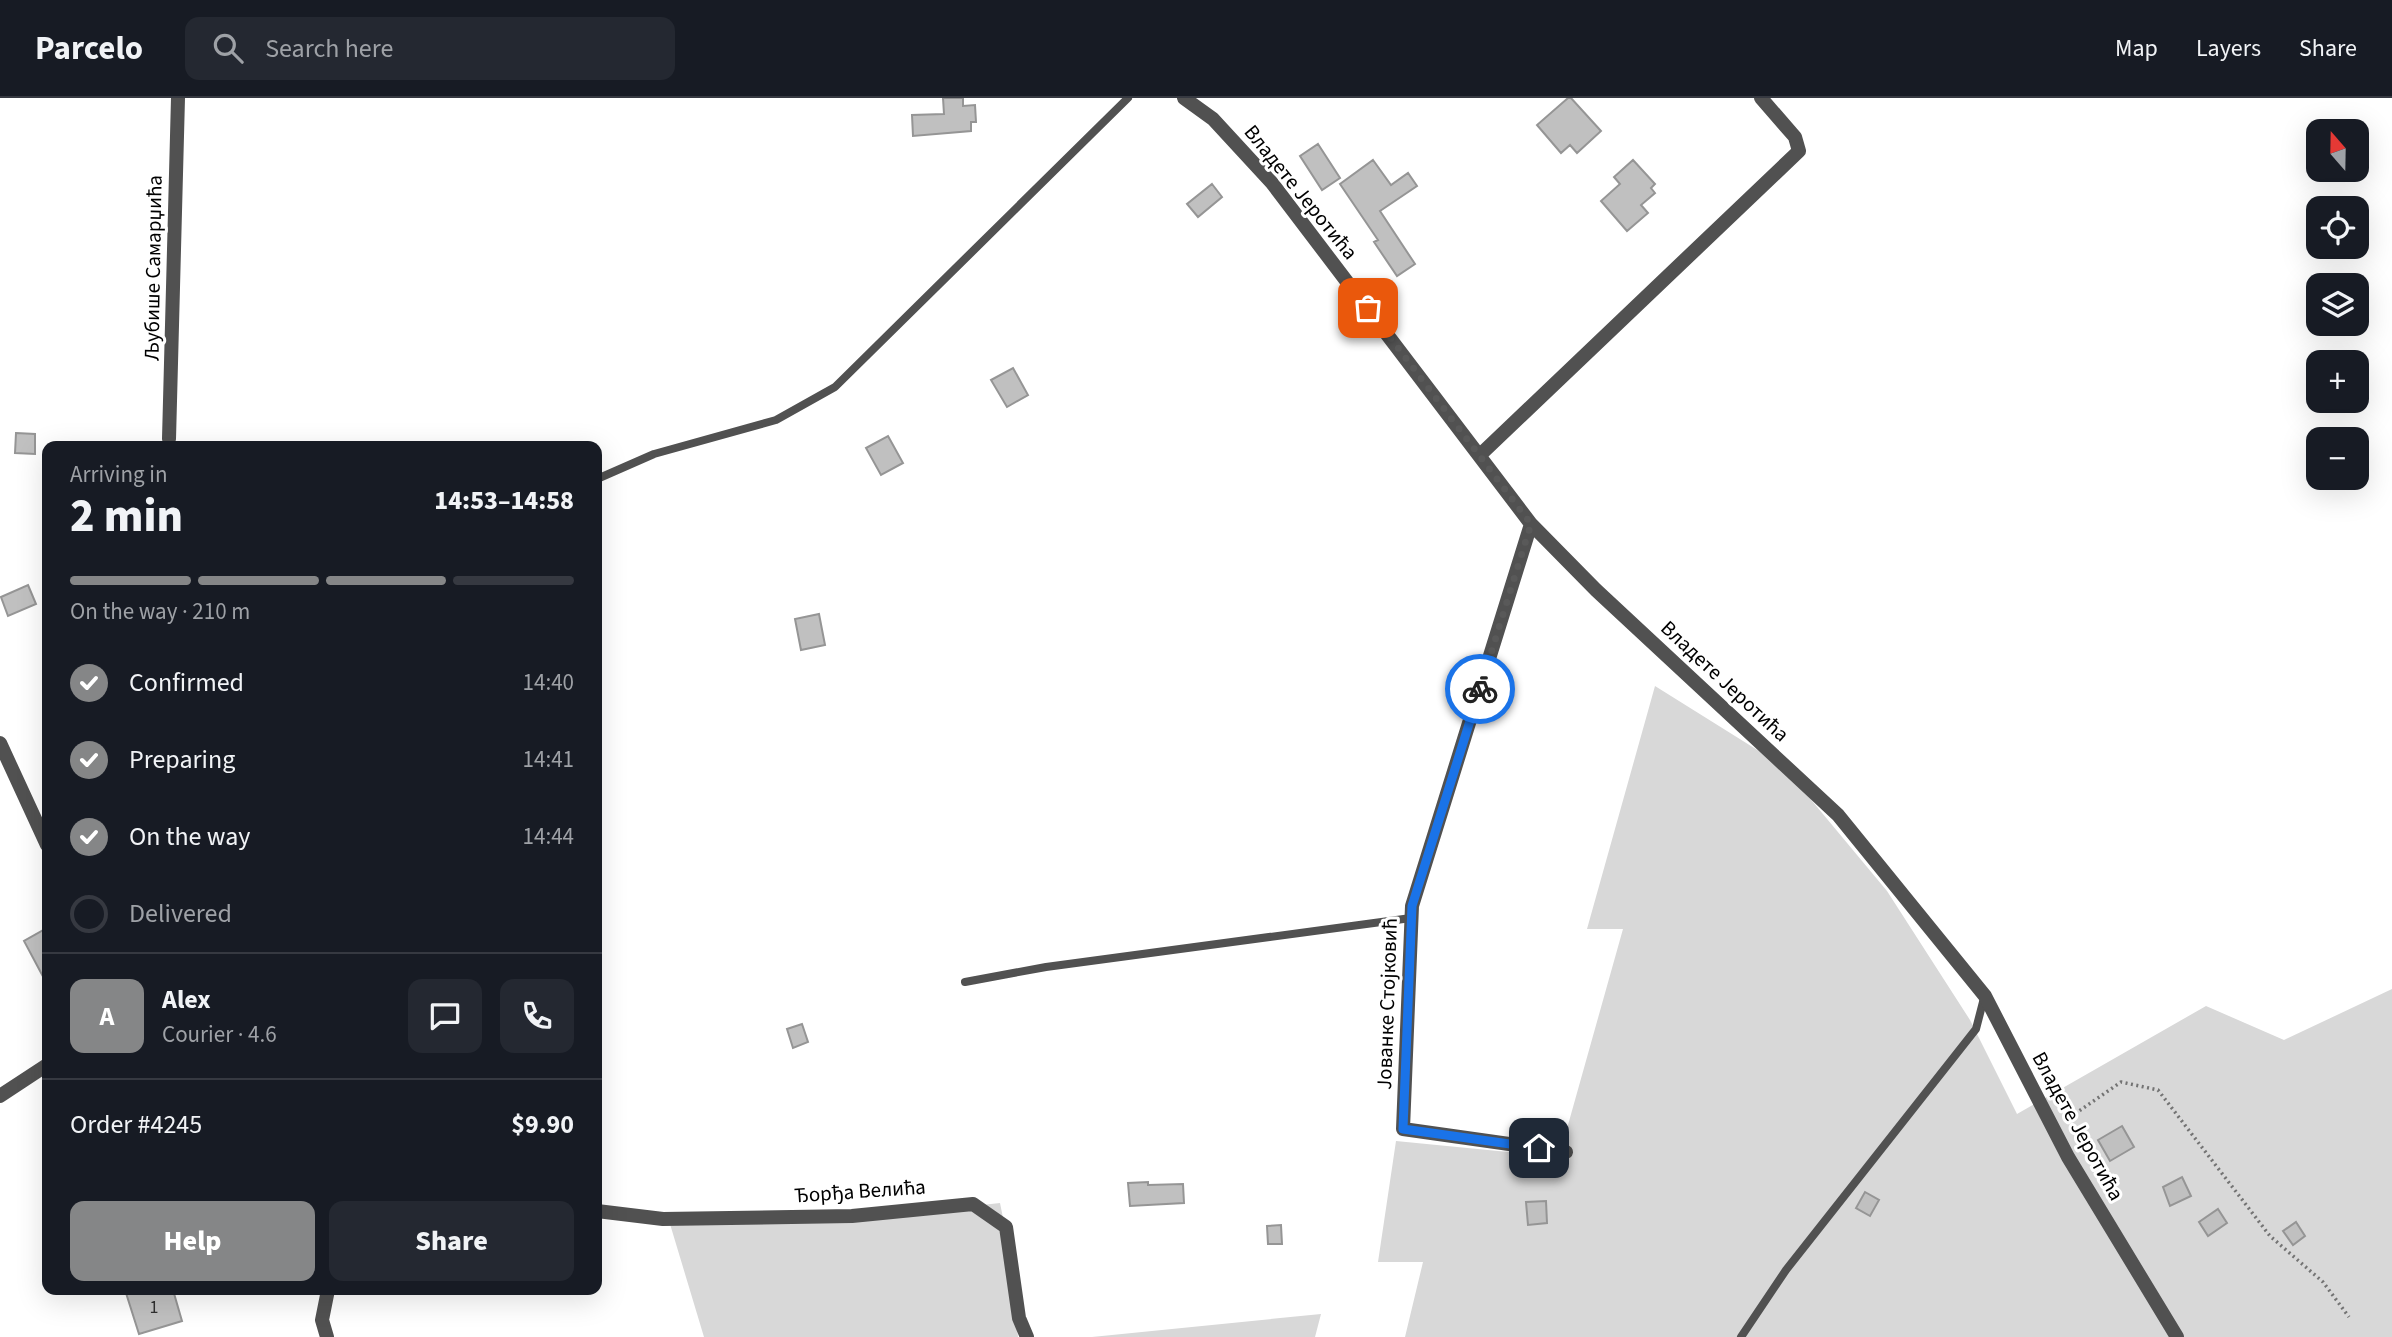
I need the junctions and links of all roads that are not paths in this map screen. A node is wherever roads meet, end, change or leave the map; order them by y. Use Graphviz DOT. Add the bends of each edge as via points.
graph roads {
  1 [pos="178,98"];
  2 [pos="1128,98"];
  3 [pos="1184,98"];
  4 [pos="1761,98"];
  5 [pos="169,439"];
  6 [pos="1480,454"];
  7 [pos="602,478"];
  8 [pos="1531,524"];
  9 [pos="0,743"];
  10 [pos="42,834"];
  11 [pos="1411,918"];
  12 [pos="965,982"];
  13 [pos="1985,996"];
  14 [pos="42,1068"];
  15 [pos="0,1096"];
  16 [pos="1566,1152"];
  17 [pos="602,1212"];
  18 [pos="327,1295"];
  19 [pos="327,1337"];
  20 [pos="1027,1337"];
  21 [pos="1741,1337"];
  22 [pos="2177,1337"];
  1 -- 5 [label="street, Љубише Самарџића"];
  2 -- 7 [label="lane" via="835,387 776,419 654,454"];
  3 -- 6 [label="street, Владете Јеротића" via="1213,119 1272,183"];
  4 -- 6 [label="street" via="1795,137 1799,151"];
  6 -- 8 [label="street, Владете Јеротића"];
  8 -- 11 [label="street, Јованке Стојковић"];
  8 -- 13 [label="street, Владете Јеротића" via="1838,815"];
  9 -- 10 [label="street"];
  11 -- 12 [label="lane"];
  11 -- 16 [label="street, Јованке Стојковић" via="1403,1129"];
  13 -- 21 [label="lane" via="1976,1029 1786,1270"];
  13 -- 22 [label="street, Владете Јеротића" via="2067,1157"];
  14 -- 15 [label="street"];
  17 -- 20 [label="street, Ђорђа Велића" via="663,1219 852,1216 973,1203 1006,1227 1019,1318"];
  18 -- 19 [label="street" via="322,1320"];
}
